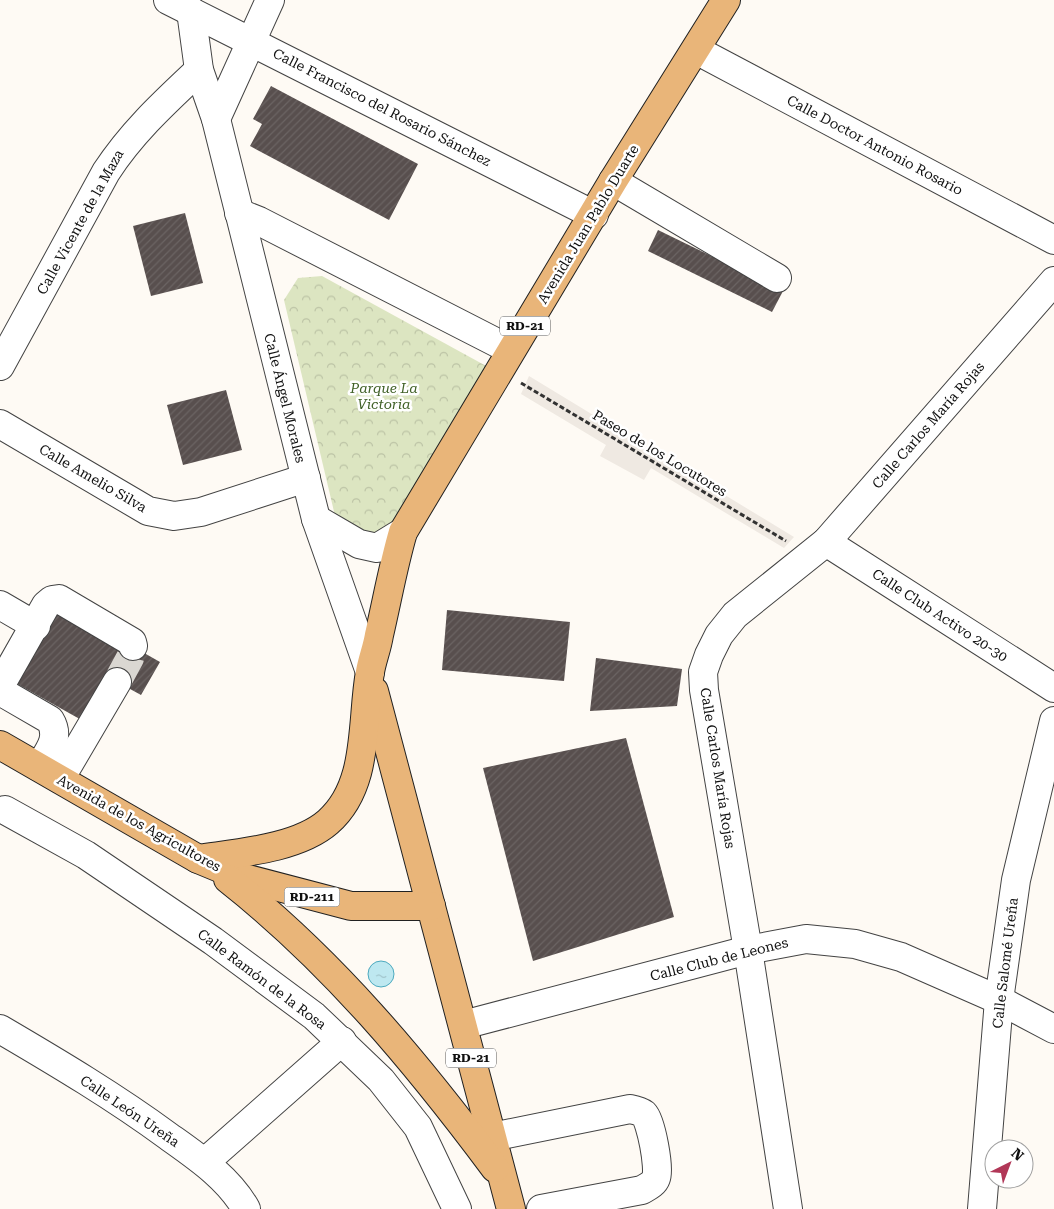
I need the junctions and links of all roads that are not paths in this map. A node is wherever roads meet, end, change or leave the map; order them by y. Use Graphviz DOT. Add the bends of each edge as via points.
graph roads {
  1 [pos="270,0"];
  2 [pos="726,0"];
  3 [pos="180,6"];
  4 [pos="252,42"];
  5 [pos="696,50"];
  6 [pos="199,70"];
  7 [pos="216,119"];
  8 [pos="613,181"];
  9 [pos="239,213"];
  10 [pos="594,215"];
  11 [pos="1054,240"];
  12 [pos="777,278"];
  13 [pos="1054,281"];
  14 [pos="505,360"];
  15 [pos="0,366"];
  16 [pos="0,424"];
  17 [pos="306,478"];
  18 [pos="316,519"];
  19 [pos="403,532"];
  20 [pos="817,549"];
  21 [pos="0,605"];
  22 [pos="36,626"];
  23 [pos="133,646"];
  24 [pos="370,672"];
  25 [pos="118,682"];
  26 [pos="1,683"];
  27 [pos="1054,688"];
  28 [pos="1054,721"];
  29 [pos="0,745"];
  30 [pos="49,773"];
  31 [pos="5,810"];
  32 [pos="204,862"];
  33 [pos="431,906"];
  34 [pos="748,950"];
  35 [pos="999,1000"];
  36 [pos="463,1025"];
  37 [pos="1054,1029"];
  38 [pos="0,1030"];
  39 [pos="342,1041"];
  40 [pos="492,1138"];
  41 [pos="204,1162"];
  42 [pos="503,1178"];
  43 [pos="246,1209"];
  44 [pos="457,1209"];
  45 [pos="511,1209"];
  46 [pos="541,1209"];
  47 [pos="788,1209"];
  48 [pos="982,1209"];
  1 -- 4 [label="street"];
  2 -- 5 [label="main road, Avenida Juan Pablo Duarte / RD-21"];
  3 -- 4 [label="street, Calle Francisco del Rosario Sánchez"];
  3 -- 6 [label="street, Calle Ángel Morales"];
  4 -- 7 [label="street"];
  4 -- 10 [label="street, Calle Francisco del Rosario Sánchez"];
  5 -- 8 [label="main road, Avenida Juan Pablo Duarte / RD-21"];
  5 -- 11 [label="street, Calle Doctor Antonio Rosario"];
  6 -- 7 [label="street, Calle Ángel Morales"];
  6 -- 15 [label="street, Calle Vicente de la Maza" via="123,145"];
  7 -- 9 [label="street, Calle Ángel Morales"];
  8 -- 10 [label="main road, Avenida Juan Pablo Duarte / RD-21"];
  8 -- 12 [label="street"];
  9 -- 14 [label="street" via="259,221"];
  9 -- 17 [label="street, Calle Ángel Morales"];
  10 -- 14 [label="main road, Avenida Juan Pablo Duarte / RD-21"];
  13 -- 20 [label="street, Calle Carlos María Rojas"];
  14 -- 19 [label="main road, Avenida Juan Pablo Duarte / RD-21"];
  16 -- 17 [label="street, Calle Amelio Silva" via="148,511 174,516 201,512"];
  17 -- 18 [label="street, Calle Ángel Morales"];
  18 -- 19 [label="street" via="359,544 377,548"];
  18 -- 24 [label="street, Calle Ángel Morales"];
  19 -- 24 [label="main road, Avenida Juan Pablo Duarte / RD-21" via="390,576"];
  20 -- 27 [label="street, Calle Club Activo 20-30"];
  20 -- 34 [label="street, Calle Carlos María Rojas" via="735,616 719,635 703,672"];
  21 -- 22 [label="street"];
  22 -- 23 [label="street" via="49,601 58,599 121,635"];
  22 -- 26 [label="street"];
  24 -- 32 [label="main road, Avenida Juan Pablo Duarte" via="361,759 339,810 311,833 276,846"];
  24 -- 33 [label="main road, RD-21"];
  25 -- 30 [label="street"];
  26 -- 30 [label="street" via="50,720 54,728"];
  28 -- 35 [label="street, Calle Salomé Ureña" via="1016,880"];
  29 -- 30 [label="main road, Avenida de los Agricultores / RD-211"];
  30 -- 32 [label="main road, Avenida de los Agricultores / RD-211"];
  31 -- 39 [label="street, Calle Ramón de la Rosa" via="86,855 214,941"];
  32 -- 33 [label="main road, Avenida de los Agricultores / RD-211" via="244,878 351,906"];
  32 -- 42 [label="main road" via="288,929 375,1018 436,1090"];
  33 -- 36 [label="main road, RD-21"];
  34 -- 35 [label="street, Calle Club de Leones" via="806,939 855,944 901,957"];
  34 -- 36 [label="street, Calle Club de Leones"];
  34 -- 47 [label="street, Calle Carlos María Rojas"];
  35 -- 37 [label="street, Calle Club de Leones"];
  35 -- 48 [label="street, Calle Salomé Ureña"];
  36 -- 40 [label="main road, RD-21"];
  38 -- 41 [label="street, Calle León Ureña" via="131,1109"];
  39 -- 41 [label="street"];
  39 -- 44 [label="street, Calle Ramón de la Rosa" via="380,1080 418,1127"];
  40 -- 42 [label="main road, RD-21"];
  40 -- 46 [label="street" via="630,1109 644,1114 649,1122 658,1170 650,1186"];
  41 -- 43 [label="street, Calle León Ureña"];
  42 -- 45 [label="main road, RD-21"];
}
